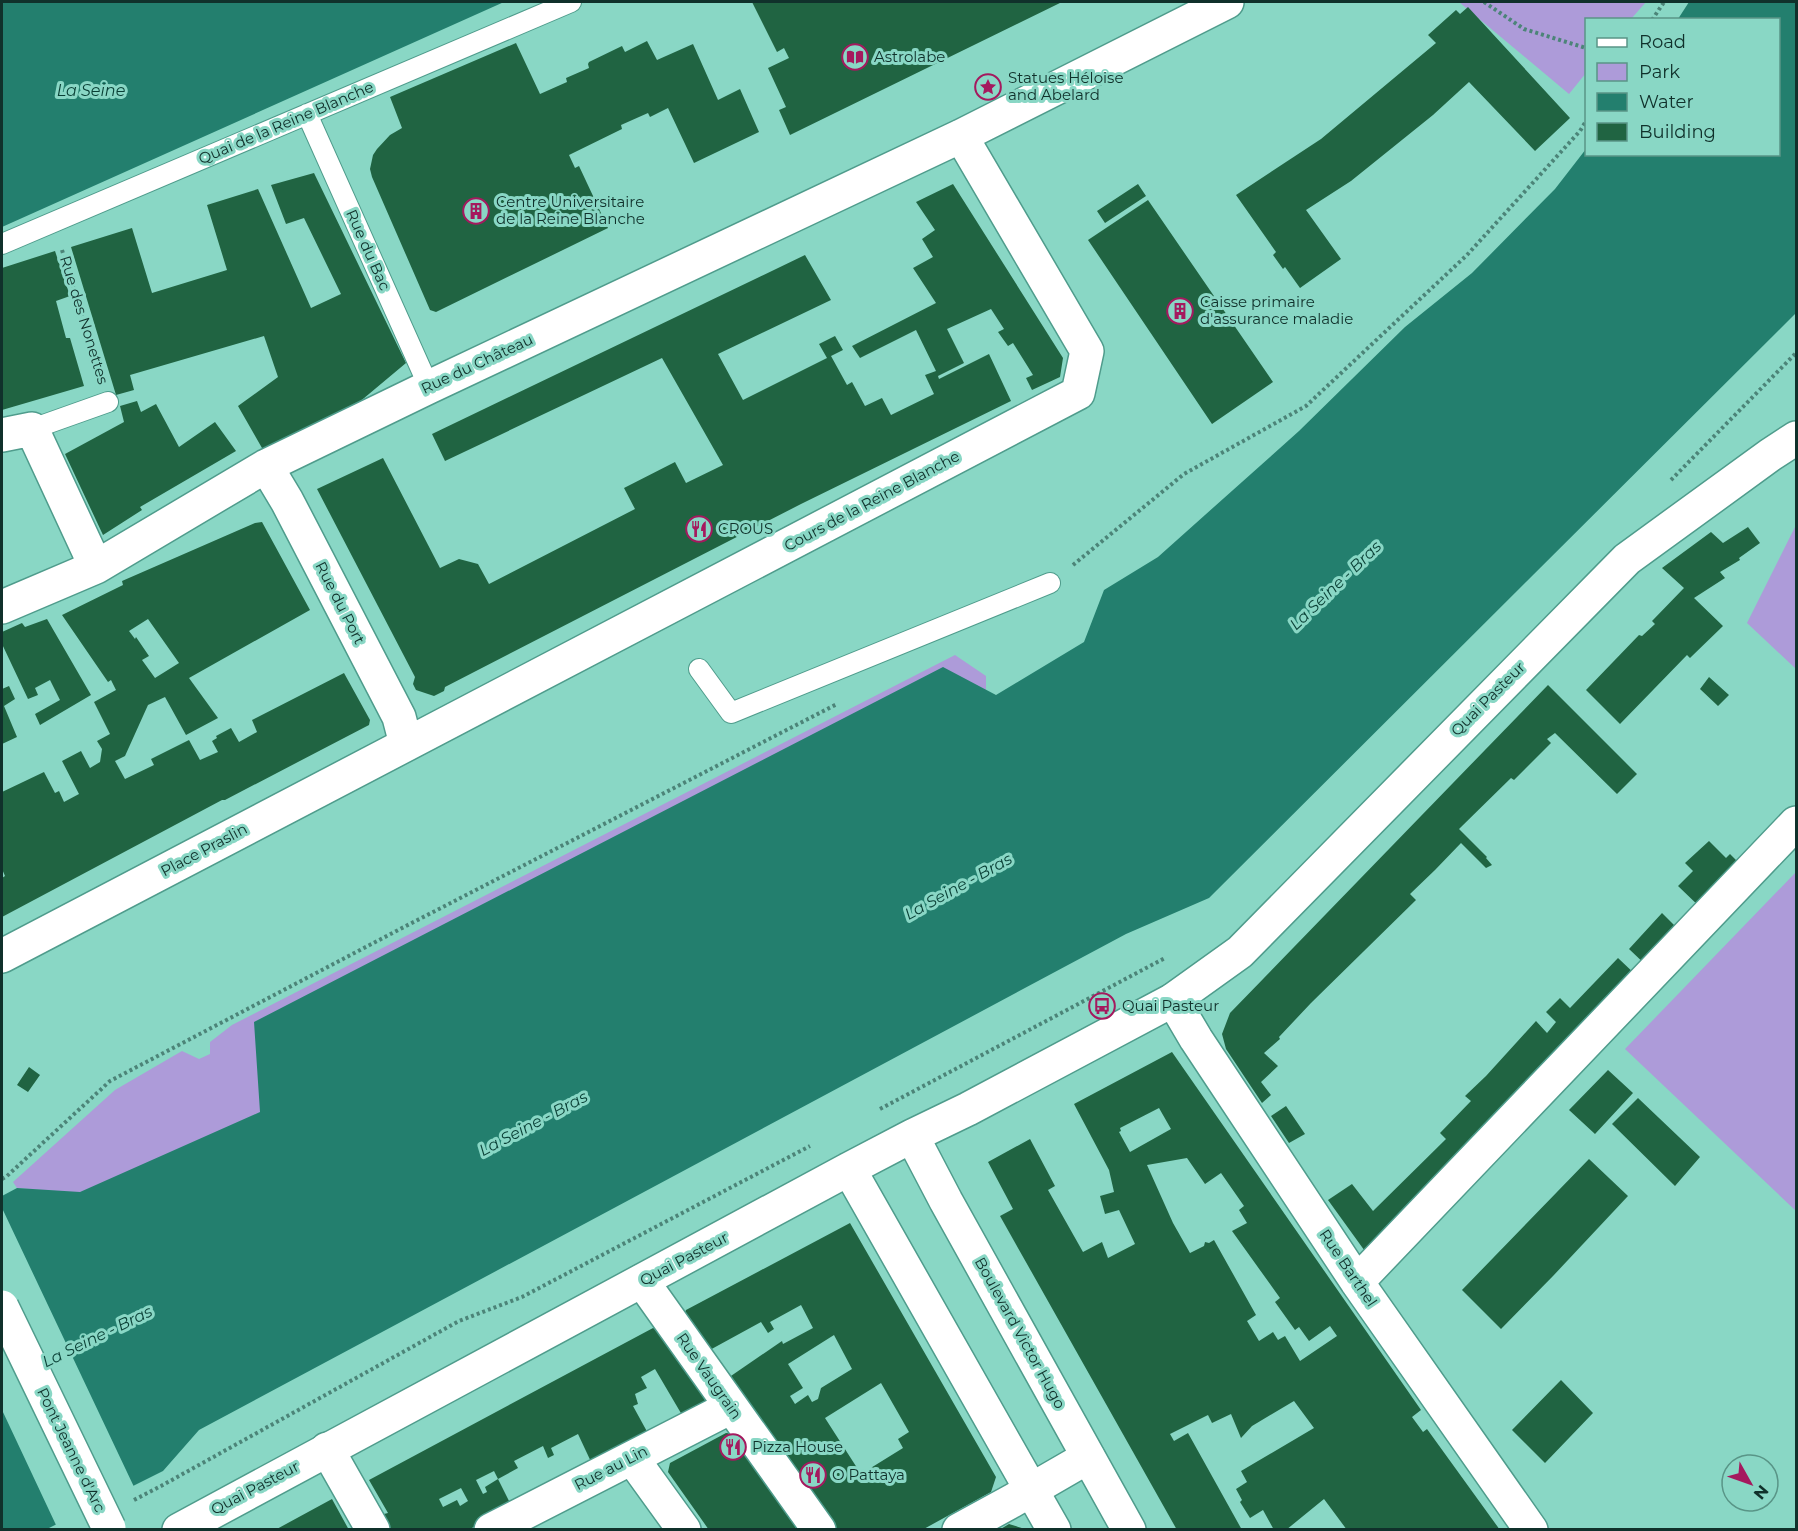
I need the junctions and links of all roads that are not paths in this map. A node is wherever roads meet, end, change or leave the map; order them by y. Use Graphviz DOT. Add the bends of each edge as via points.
graph roads {
  1 [pos="571,2"];
  2 [pos="1227,2"];
  3 [pos="307,114"];
  4 [pos="962,136"];
  5 [pos="2,244"];
  6 [pos="429,387"];
  7 [pos="108,402"];
  8 [pos="1797,425"];
  9 [pos="17,432"];
  10 [pos="1784,446"];
  11 [pos="266,466"];
  12 [pos="96,567"];
  13 [pos="1050,583"];
  14 [pos="2,607"];
  15 [pos="699,669"];
  16 [pos="406,744"];
  17 [pos="1797,823"];
  18 [pos="2,956"];
  19 [pos="1173,1000"];
  20 [pos="912,1136"];
  21 [pos="849,1168"];
  22 [pos="642,1281"];
  23 [pos="1357,1282"];
  24 [pos="2,1307"];
  25 [pos="731,1407"];
  26 [pos="327,1449"];
  27 [pos="1088,1457"];
  28 [pos="632,1458"];
  29 [pos="1032,1490"];
  30 [pos="109,1529"];
  31 [pos="179,1530"];
  32 [pos="373,1530"];
  33 [pos="491,1530"];
  34 [pos="684,1530"];
  35 [pos="819,1530"];
  36 [pos="959,1530"];
  37 [pos="1054,1530"];
  38 [pos="1129,1530"];
  39 [pos="1531,1530"];
  1 -- 3 [label="lane, Quai de la Reine Blanche"];
  2 -- 4 [label="street, Rue du Château"];
  3 -- 5 [label="lane, Quai de la Reine Blanche"];
  3 -- 6 [label="lane, Rue du Bac"];
  4 -- 6 [label="street, Rue du Château"];
  4 -- 16 [label="street, Cours de la Reine Blanche" via="1087,351 1078,393"];
  6 -- 11 [label="street, Rue du Château"];
  7 -- 9 [label="lane, Rue des Nonettes"];
  8 -- 10 [label="street, Quai Pasteur"];
  9 -- 12 [label="street, Rue des Nonettes"];
  10 -- 19 [label="street, Quai Pasteur" via="1627,559 1240,952"];
  11 -- 12 [label="street, Rue du Château"];
  11 -- 16 [label="street, Rue du Port" via="399,717"];
  12 -- 14 [label="street, Rue du Château"];
  13 -- 15 [label="lane" via="731,713"];
  16 -- 18 [label="street, Place Praslin"];
  17 -- 23 [label="street"];
  19 -- 20 [label="street, Quai Pasteur"];
  19 -- 23 [label="street, Rue Barthel"];
  20 -- 21 [label="street, Quai Pasteur"];
  20 -- 27 [label="street, Boulevard Victor Hugo"];
  21 -- 22 [label="street, Quai Pasteur"];
  21 -- 29 [label="street"];
  22 -- 25 [label="street, Rue Vaugrain"];
  22 -- 26 [label="street, Quai Pasteur"];
  23 -- 39 [label="street, Rue Barthel"];
  24 -- 30 [label="street, Pont Jeanne d'Arc, bridge"];
  25 -- 28 [label="street, Rue au Lin"];
  25 -- 35 [label="street, Rue Vaugrain"];
  26 -- 31 [label="street, Quai Pasteur"];
  26 -- 32 [label="street"];
  27 -- 29 [label="street"];
  27 -- 38 [label="street, Boulevard Victor Hugo"];
  28 -- 33 [label="street, Rue au Lin"];
  28 -- 34 [label="street"];
  29 -- 36 [label="street"];
  29 -- 37 [label="street"];
}
